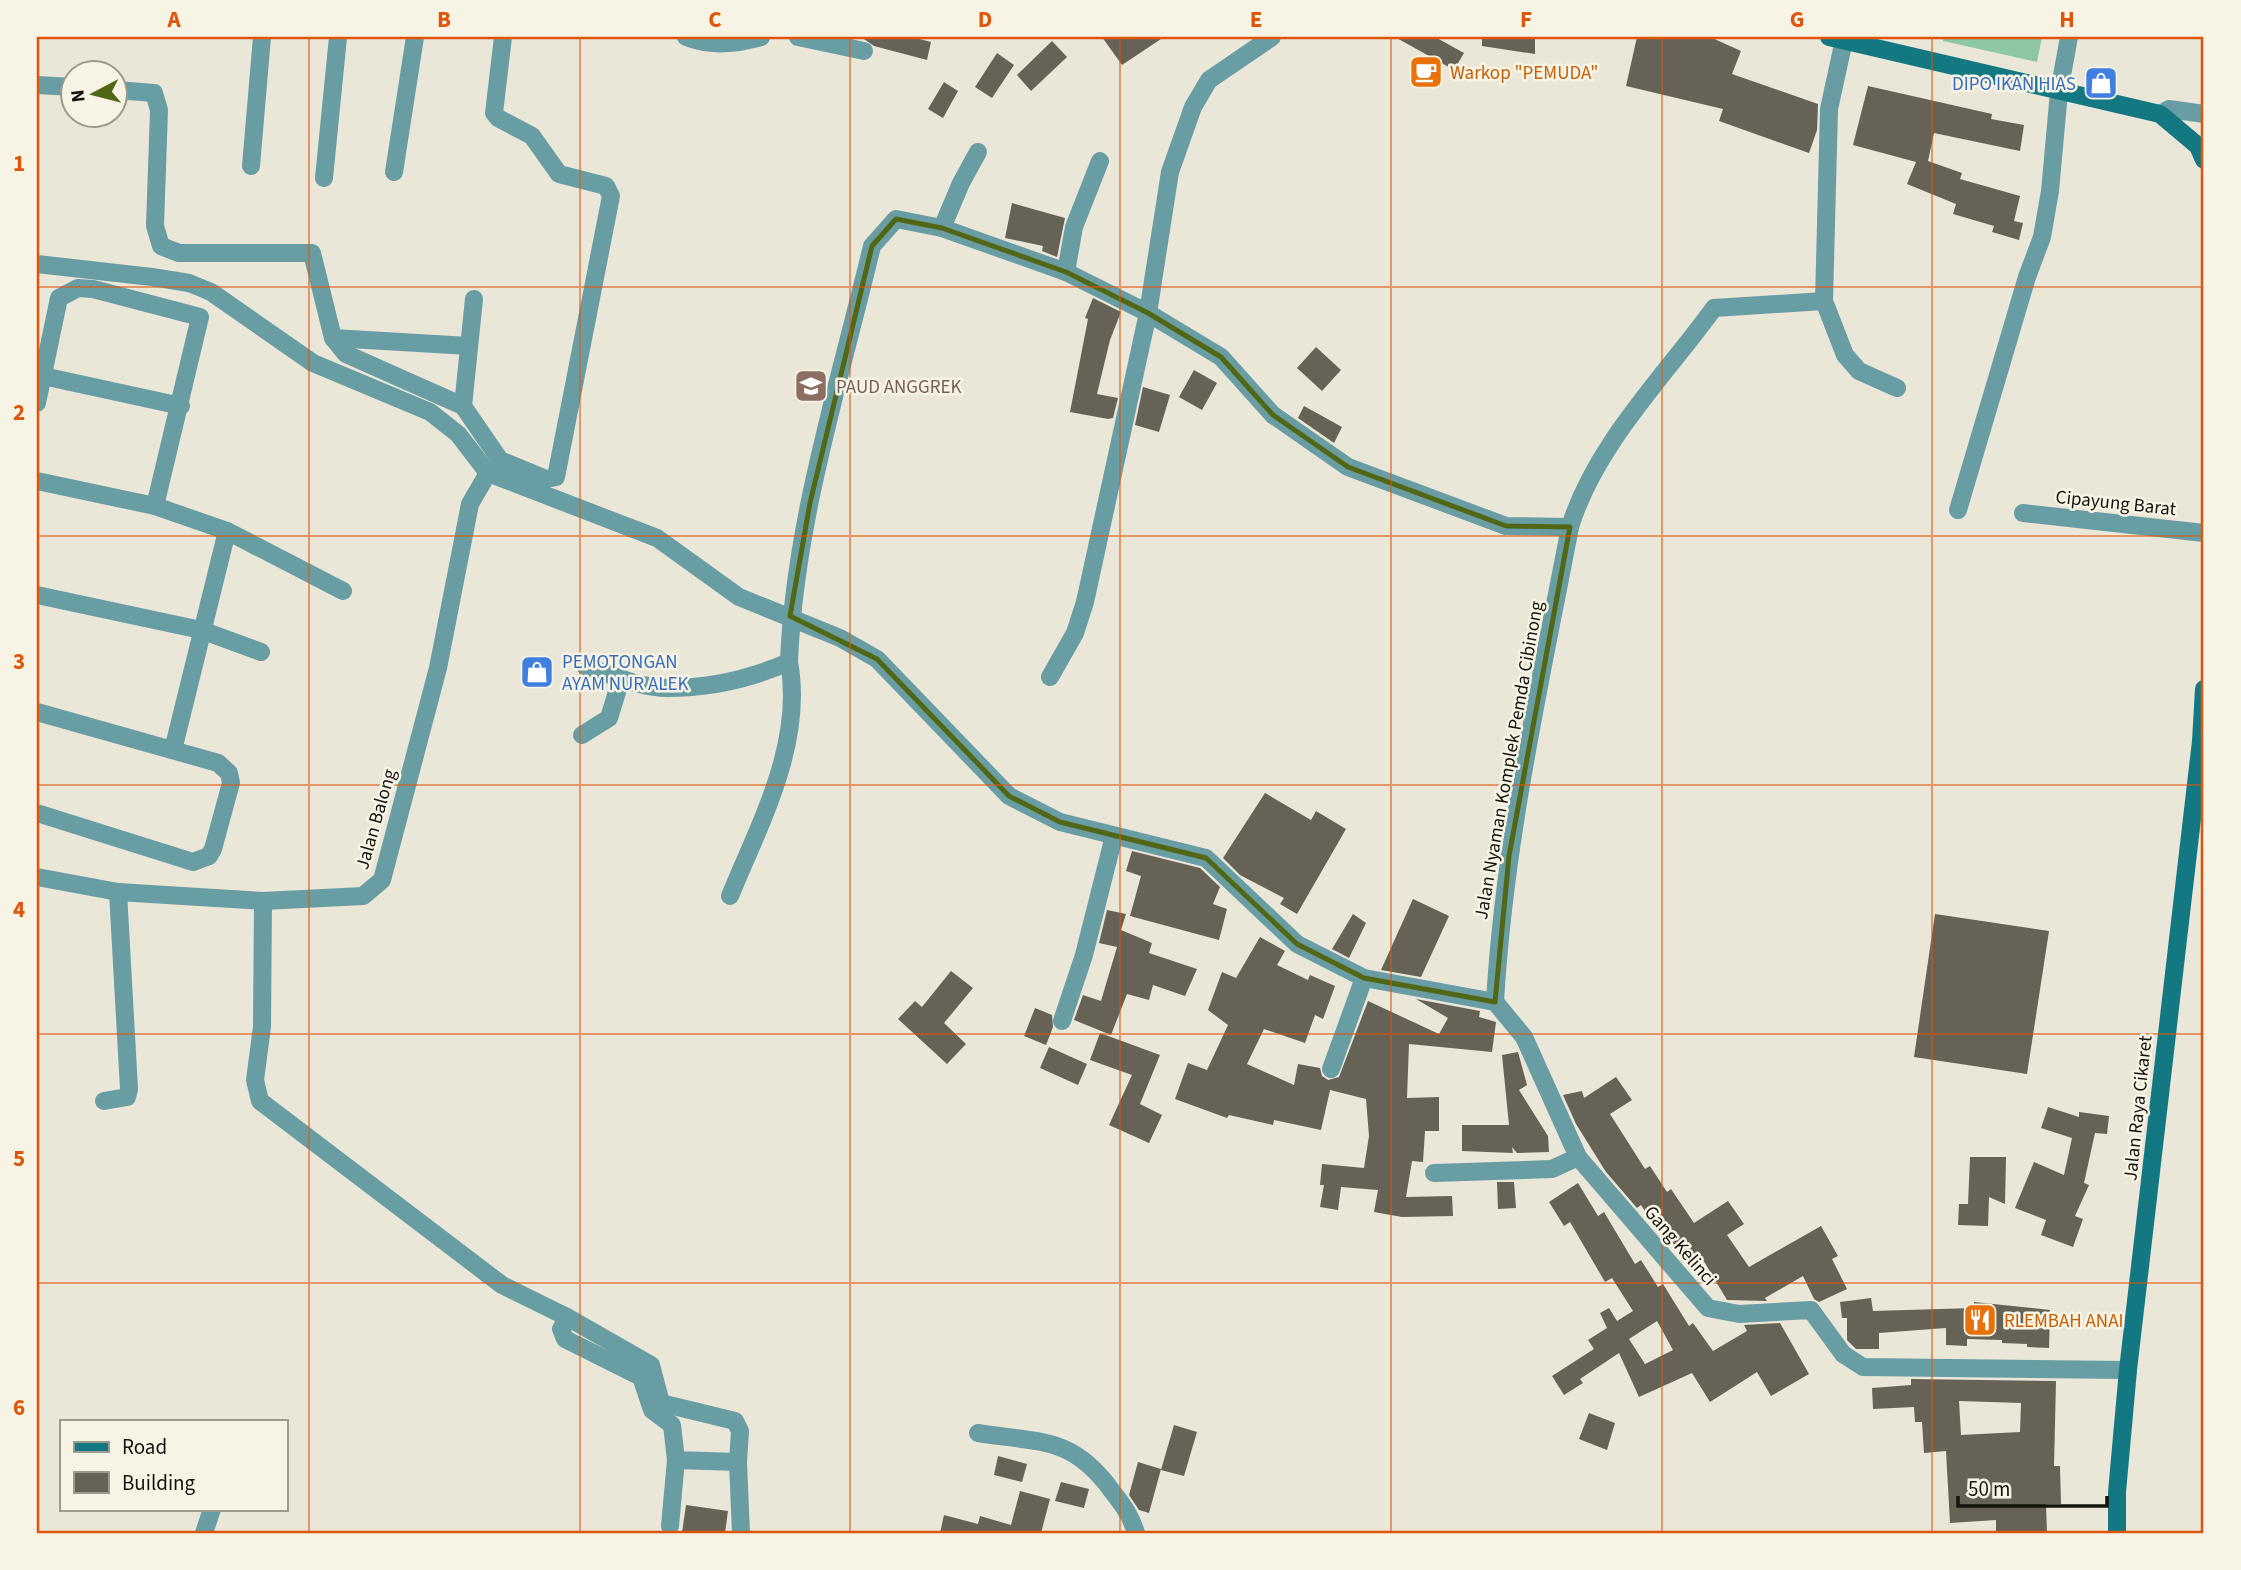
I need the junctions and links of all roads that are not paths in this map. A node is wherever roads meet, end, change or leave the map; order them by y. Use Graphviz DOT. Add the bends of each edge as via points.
graph roads {
  1 [pos="262,37"];
  2 [pos="338,37"];
  3 [pos="415,37"];
  4 [pos="503,37"];
  5 [pos="686,37"];
  6 [pos="761,37"];
  7 [pos="798,37"];
  8 [pos="1272,37"];
  9 [pos="2069,37"];
  10 [pos="1836,39"];
  11 [pos="864,51"];
  12 [pos="37,85"];
  13 [pos="60,87"];
  14 [pos="130,91"];
  15 [pos="2059,92"];
  16 [pos="2160,114"];
  17 [pos="2204,114"];
  18 [pos="978,152"];
  19 [pos="2204,160"];
  20 [pos="1100,161"];
  21 [pos="251,166"];
  22 [pos="394,172"];
  23 [pos="324,178"];
  24 [pos="942,228"];
  25 [pos="37,264"];
  26 [pos="1066,272"];
  27 [pos="474,299"];
  28 [pos="1824,301"];
  29 [pos="1148,313"];
  30 [pos="333,338"];
  31 [pos="470,346"];
  32 [pos="43,376"];
  33 [pos="1897,388"];
  34 [pos="37,403"];
  35 [pos="181,406"];
  36 [pos="463,406"];
  37 [pos="488,473"];
  38 [pos="37,481"];
  39 [pos="155,506"];
  40 [pos="1958,510"];
  41 [pos="2023,513"];
  42 [pos="1570,527"];
  43 [pos="227,531"];
  44 [pos="2204,533"];
  45 [pos="343,591"];
  46 [pos="37,595"];
  47 [pos="790,616"];
  48 [pos="201,629"];
  49 [pos="261,652"];
  50 [pos="789,662"];
  51 [pos="585,666"];
  52 [pos="1049,677"];
  53 [pos="621,679"];
  54 [pos="2204,689"];
  55 [pos="37,712"];
  56 [pos="582,735"];
  57 [pos="173,750"];
  58 [pos="37,813"];
  59 [pos="1114,836"];
  60 [pos="37,877"];
  61 [pos="118,892"];
  62 [pos="730,896"];
  63 [pos="263,901"];
  64 [pos="1364,978"];
  65 [pos="1495,1002"];
  66 [pos="1062,1021"];
  67 [pos="1331,1069"];
  68 [pos="104,1101"];
  69 [pos="1578,1157"];
  70 [pos="1434,1173"];
  71 [pos="567,1317"];
  72 [pos="2128,1370"];
  73 [pos="978,1433"];
  74 [pos="676,1460"];
  75 [pos="738,1462"];
  76 [pos="212,1510"];
  77 [pos="670,1526"];
  78 [pos="204,1533"];
  79 [pos="741,1533"];
  80 [pos="1136,1533"];
  81 [pos="2117,1533"];
  1 -- 21 [label="street"];
  2 -- 23 [label="street"];
  3 -- 22 [label="street"];
  4 -- 36 [label="street" via="494,113 532,136 559,174 606,186 611,196 556,477 546,479 500,460"];
  5 -- 6 [label="street" via="737,43"];
  7 -- 11 [label="street"];
  8 -- 29 [label="street" via="1209,80 1193,107 1170,172"];
  9 -- 15 [label="street"];
  10 -- 15 [label="main road"];
  10 -- 28 [label="street" via="1829,109"];
  12 -- 13 [label="street"];
  14 -- 30 [label="street" via="154,93 159,110 155,226 161,246 179,253 312,253"];
  15 -- 16 [label="main road"];
  15 -- 40 [label="street" via="2042,237"];
  16 -- 17 [label="street" via="2169,109"];
  16 -- 19 [label="main road" via="2198,146"];
  18 -- 24 [label="street"];
  20 -- 26 [label="street" via="1074,227"];
  24 -- 26 [label="street"];
  24 -- 47 [label="street" via="896,219 872,246 810,503"];
  25 -- 37 [label="street" via="152,277 211,292 313,363 430,412 458,434"];
  26 -- 29 [label="street"];
  27 -- 31 [label="street"];
  28 -- 33 [label="street" via="1844,355 1859,371"];
  28 -- 42 [label="street, Jalan Nyaman Komplek Pemda Cibinong" via="1714,307 1607,447 1578,499"];
  29 -- 42 [label="street" via="1221,357 1273,415 1349,467 1506,526"];
  29 -- 52 [label="street" via="1085,602 1075,633"];
  30 -- 31 [label="street"];
  30 -- 36 [label="street" via="346,354"];
  31 -- 36 [label="street"];
  32 -- 34 [label="street"];
  32 -- 35 [label="street"];
  32 -- 35 [label="street" via="59,298 78,288 93,289 200,317"];
  35 -- 39 [label="street"];
  37 -- 47 [label="street" via="657,538 739,597"];
  37 -- 63 [label="street, Jalan Balong" via="470,503 438,668 382,880 363,896"];
  38 -- 39 [label="street"];
  39 -- 43 [label="street"];
  41 -- 44 [label="street, Cipayung Barat"];
  42 -- 65 [label="street, Jalan Nyaman Komplek Pemda Cibinong" via="1509,856"];
  43 -- 45 [label="street"];
  43 -- 48 [label="street"];
  46 -- 48 [label="street"];
  47 -- 50 [label="street"];
  47 -- 59 [label="street" via="877,659 1009,796 1060,822"];
  48 -- 49 [label="street"];
  48 -- 57 [label="street"];
  50 -- 53 [label="street" via="756,677 667,688"];
  50 -- 62 [label="street" via="793,710 778,778"];
  51 -- 53 [label="street"];
  53 -- 56 [label="street" via="609,718"];
  54 -- 72 [label="main road, Jalan Raya Cikaret" via="2202,741"];
  55 -- 57 [label="street"];
  57 -- 58 [label="street" via="218,763 229,773 231,783 213,849 202,859 193,862"];
  59 -- 64 [label="street" via="1206,858 1297,944"];
  59 -- 66 [label="street" via="1084,956"];
  60 -- 61 [label="street, Jalan Balong"];
  61 -- 63 [label="street, Jalan Balong"];
  61 -- 68 [label="street" via="129,1089 121,1100"];
  63 -- 71 [label="street" via="262,1027 255,1080 260,1101 502,1285"];
  64 -- 65 [label="street"];
  64 -- 67 [label="street"];
  65 -- 69 [label="street, Gang Kelinci" via="1524,1037"];
  69 -- 70 [label="street" via="1552,1169"];
  69 -- 72 [label="street, Gang Kelinci" via="1708,1308 1739,1314 1811,1310 1843,1354 1863,1367"];
  71 -- 74 [label="street" via="561,1329 565,1339 641,1377 652,1410 673,1425"];
  71 -- 75 [label="street" via="651,1365 662,1404 735,1421 740,1431"];
  72 -- 81 [label="main road, Jalan Raya Cikaret"];
  73 -- 80 [label="street" via="1063,1446 1094,1466 1131,1517"];
  74 -- 75 [label="street"];
  74 -- 77 [label="street"];
  75 -- 79 [label="street"];
  76 -- 78 [label="street"];
}
